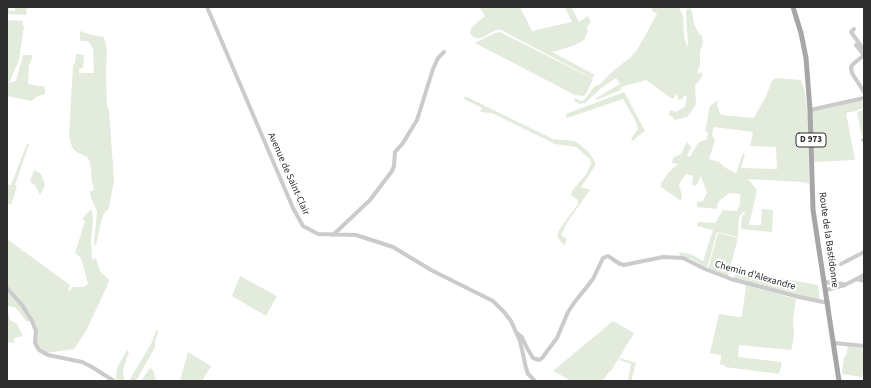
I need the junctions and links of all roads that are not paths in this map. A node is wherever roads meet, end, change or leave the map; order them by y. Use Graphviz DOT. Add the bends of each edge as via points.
graph roads {
  1 [pos="207,7"];
  2 [pos="793,7"];
  3 [pos="854,29"];
  4 [pos="850,33"];
  5 [pos="856,45"];
  6 [pos="444,52"];
  7 [pos="864,53"];
  8 [pos="864,92"];
  9 [pos="864,98"];
  10 [pos="810,110"];
  11 [pos="332,234"];
  12 [pos="864,252"];
  13 [pos="841,264"];
  14 [pos="864,275"];
  15 [pos="857,279"];
  16 [pos="864,281"];
  17 [pos="825,282"];
  18 [pos="845,284"];
  19 [pos="7,288"];
  20 [pos="826,290"];
  21 [pos="828,303"];
  22 [pos="517,333"];
  23 [pos="834,343"];
  24 [pos="864,346"];
  25 [pos="114,381"];
  26 [pos="535,381"];
  27 [pos="839,381"];
  1 -- 11 [label="street, Avenue de Saint-Clair" via="299,221 308,230 318,234"];
  2 -- 10 [label="main road, Route de la Bastidonne / D 973" via="805,49"];
  3 -- 7 [label="street" via="851,32"];
  4 -- 7 [label="street"];
  5 -- 7 [label="street"];
  6 -- 11 [label="street" via="433,69 417,120 403,143 394,152 392,171 370,200"];
  7 -- 8 [label="street" via="851,68"];
  9 -- 10 [label="street"];
  10 -- 17 [label="main road, Route de la Bastidonne / D 973" via="813,206"];
  11 -- 22 [label="street, Avenue de Saint-Clair" via="362,236 393,247 431,270 493,301 504,312"];
  12 -- 13 [label="street"];
  14 -- 15 [label="street"];
  15 -- 16 [label="street"];
  15 -- 18 [label="street"];
  17 -- 18 [label="street"];
  17 -- 20 [label="main road, Route de la Bastidonne / D 973"];
  18 -- 20 [label="street"];
  19 -- 25 [label="street" via="32,321 39,350 48,355 87,364"];
  20 -- 21 [label="main road, Route de la Bastidonne / D 973"];
  21 -- 22 [label="street, Chemin d'Alexandre" via="731,279 683,258 663,257 624,265 608,256 603,258 593,279 568,312 557,338 542,358 534,358"];
  21 -- 23 [label="main road, Route de la Bastidonne / D 973"];
  22 -- 26 [label="street, Avenue de Saint-Clair" via="526,368"];
  23 -- 24 [label="street"];
  23 -- 27 [label="main road, Route de la Bastidonne / D 973"];
}
